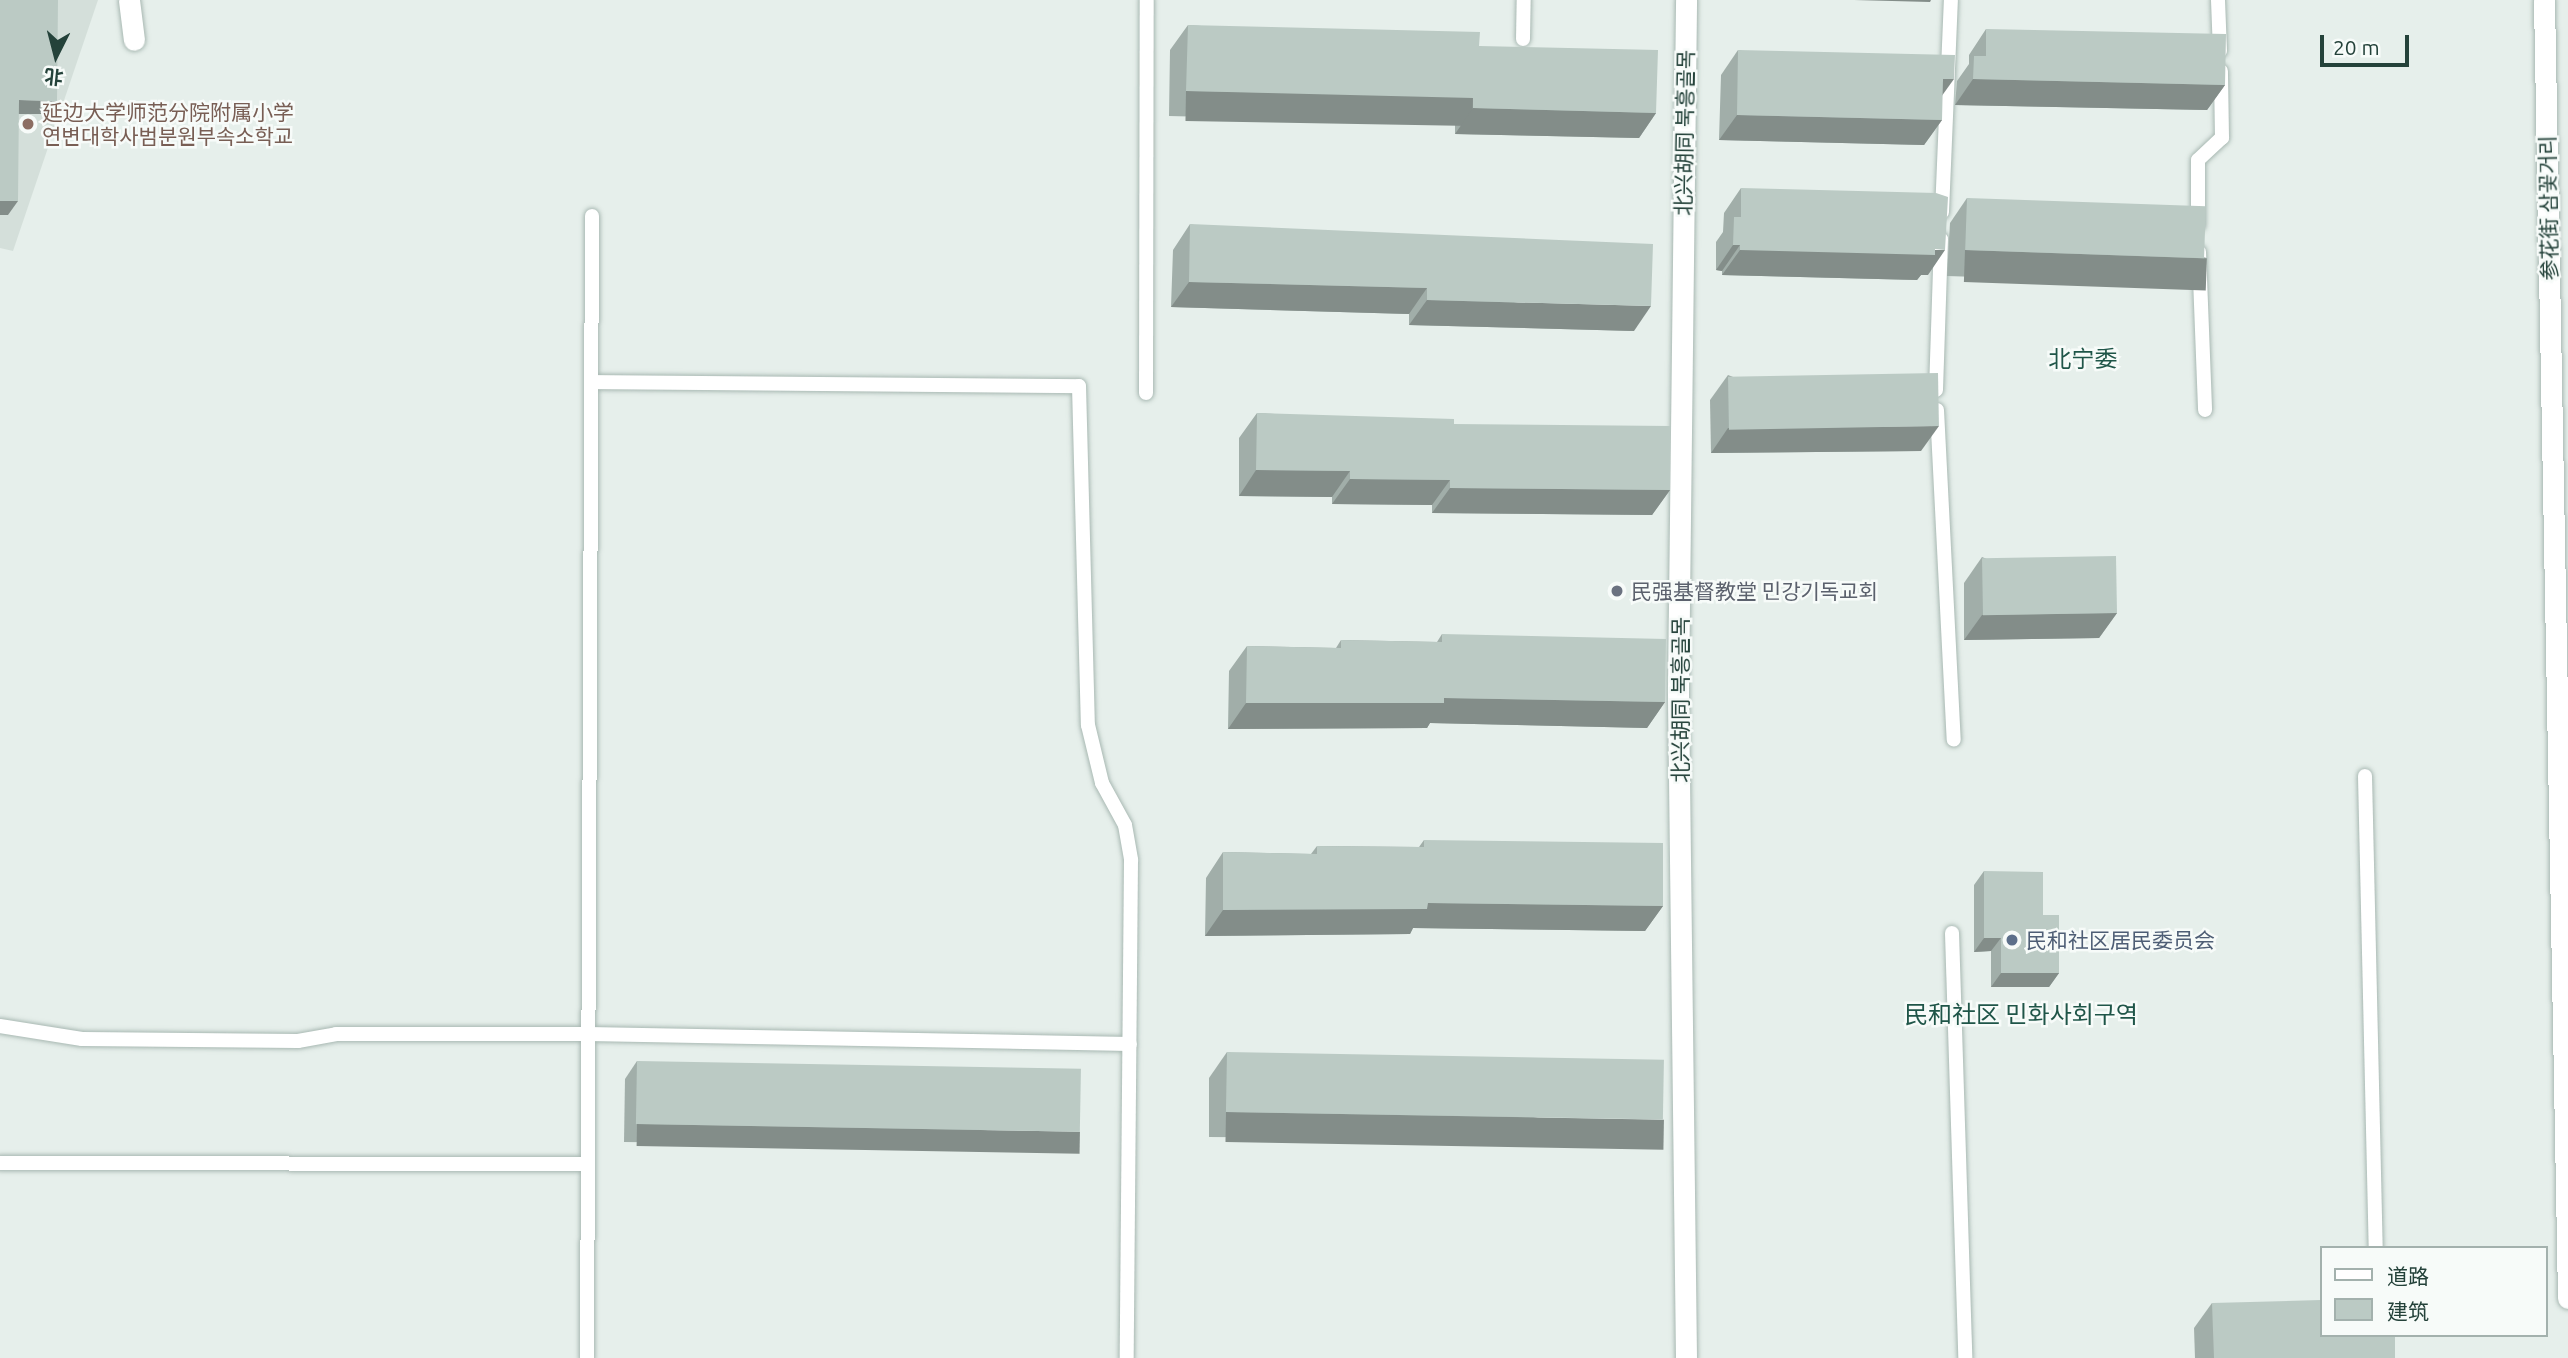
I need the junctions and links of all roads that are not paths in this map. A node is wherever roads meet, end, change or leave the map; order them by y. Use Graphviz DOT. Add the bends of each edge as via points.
graph roads {
  1 [pos="129,0"];
  2 [pos="1147,0"];
  3 [pos="1524,0"];
  4 [pos="1686,0"];
  5 [pos="1951,0"];
  6 [pos="2218,0"];
  7 [pos="2544,0"];
  8 [pos="1523,39"];
  9 [pos="134,40"];
  10 [pos="592,216"];
  11 [pos="591,382"];
  12 [pos="1146,393"];
  13 [pos="2205,411"];
  14 [pos="1954,740"];
  15 [pos="2365,776"];
  16 [pos="1952,933"];
  17 [pos="0,1026"];
  18 [pos="588,1034"];
  19 [pos="1130,1044"];
  20 [pos="0,1163"];
  21 [pos="587,1164"];
  22 [pos="2376,1246"];
  23 [pos="2568,1298"];
  24 [pos="587,1358"];
  25 [pos="1127,1358"];
  26 [pos="1686,1358"];
  27 [pos="1965,1358"];
  1 -- 9 [label="street"];
  2 -- 12 [label="lane"];
  3 -- 8 [label="lane"];
  4 -- 26 [label="street, 北兴胡同 북흥골목" via="1678,689"];
  5 -- 14 [label="lane" via="1934,341"];
  6 -- 13 [label="lane" via="2222,138 2218,146 2201,154 2196,170"];
  7 -- 23 [label="street, 参花街 삼꽃거리"];
  10 -- 11 [label="lane"];
  11 -- 18 [label="lane"];
  11 -- 19 [label="lane" via="1079,386 1088,725 1102,783 1125,825 1131,860"];
  15 -- 22 [label="lane"];
  16 -- 27 [label="lane"];
  17 -- 18 [label="lane" via="82,1039 298,1041 336,1034"];
  18 -- 19 [label="lane"];
  18 -- 21 [label="lane"];
  19 -- 25 [label="lane"];
  20 -- 21 [label="lane"];
  21 -- 24 [label="lane"];
}
